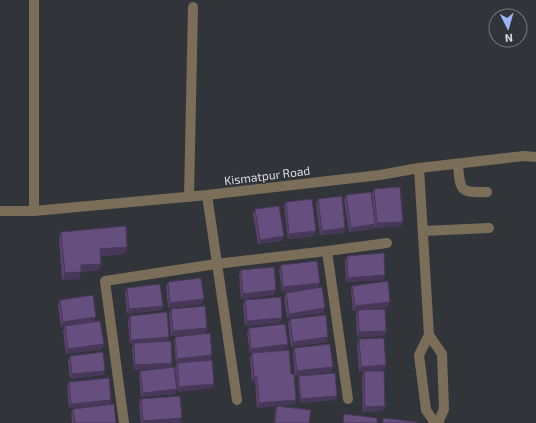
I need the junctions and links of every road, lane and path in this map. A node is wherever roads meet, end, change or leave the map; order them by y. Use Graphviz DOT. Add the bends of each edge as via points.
graph roads {
  1 [pos="34,0"];
  2 [pos="193,8"];
  3 [pos="536,157"];
  4 [pos="458,164"];
  5 [pos="419,168"];
  6 [pos="488,192"];
  7 [pos="206,195"];
  8 [pos="189,197"];
  9 [pos="0,211"];
  10 [pos="34,211"];
  11 [pos="489,228"];
  12 [pos="423,231"];
  13 [pos="387,243"];
  14 [pos="327,252"];
  15 [pos="216,264"];
  16 [pos="429,335"];
  17 [pos="348,399"];
  18 [pos="237,400"];
  19 [pos="124,423"];
  20 [pos="434,423"];
  21 [pos="438,423"];
  1 -- 10 [label="street"];
  2 -- 8 [label="street"];
  3 -- 4 [label="street, Kismatpur Road" via="524,156"];
  4 -- 5 [label="street, Kismatpur Road"];
  4 -- 6 [label="street" via="460,185 464,190"];
  5 -- 7 [label="street, Kismatpur Road" via="380,175"];
  5 -- 12 [label="street"];
  7 -- 8 [label="street, Kismatpur Road"];
  7 -- 15 [label="street"];
  8 -- 10 [label="street, Kismatpur Road"];
  9 -- 10 [label="street, Kismatpur Road"];
  11 -- 12 [label="street"];
  12 -- 16 [label="street"];
  13 -- 14 [label="street"];
  14 -- 15 [label="street"];
  14 -- 17 [label="street"];
  15 -- 18 [label="street"];
  15 -- 19 [label="street" via="106,281"];
  16 -- 20 [label="street" via="419,355 426,410"];
  16 -- 21 [label="street" via="442,354 444,409"];
}
